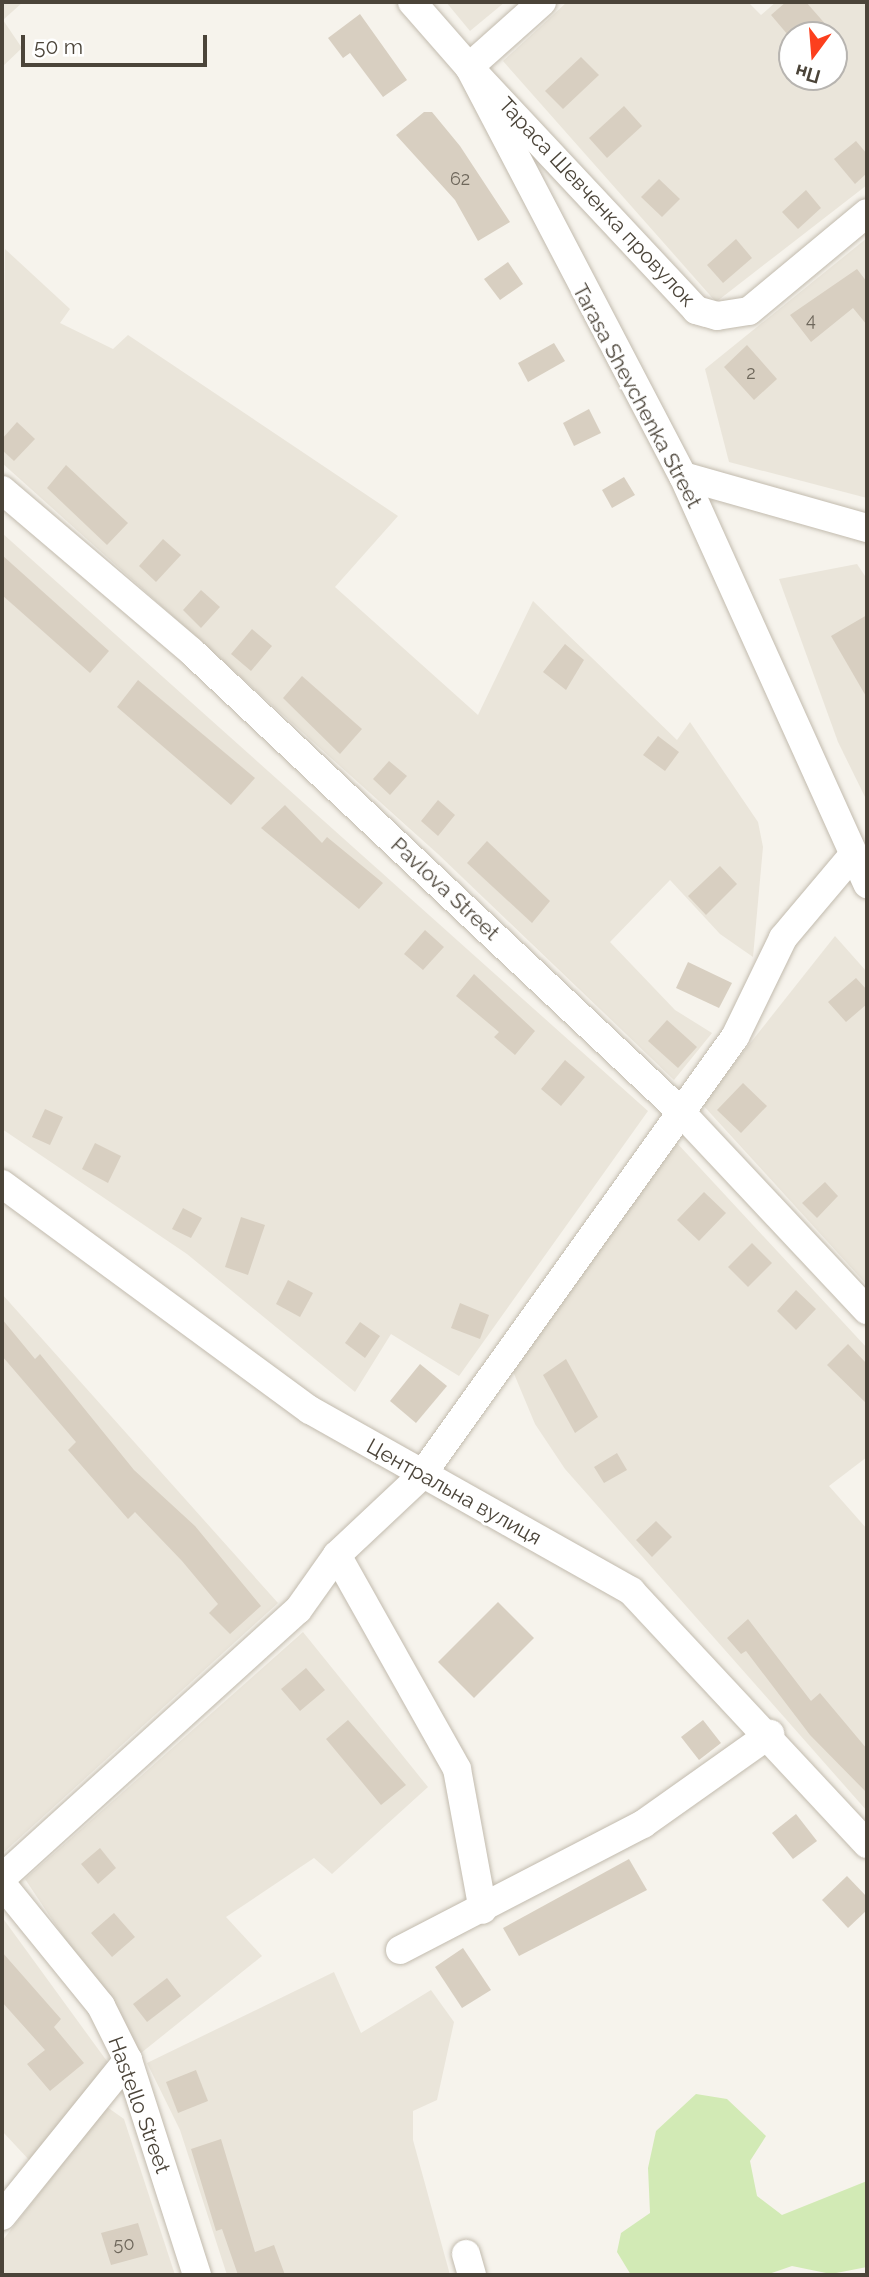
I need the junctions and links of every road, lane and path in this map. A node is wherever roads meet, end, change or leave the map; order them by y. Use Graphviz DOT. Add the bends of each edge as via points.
graph roads {
  1 [pos="412,2"];
  2 [pos="541,2"];
  3 [pos="469,67"];
  4 [pos="867,213"];
  5 [pos="683,476"];
  6 [pos="2,490"];
  7 [pos="867,528"];
  8 [pos="852,856"];
  9 [pos="867,884"];
  10 [pos="678,1109"];
  11 [pos="2,1184"];
  12 [pos="867,1310"];
  13 [pos="421,1476"];
  14 [pos="338,1555"];
  15 [pos="769,1734"];
  16 [pos="867,1844"];
  17 [pos="2,1878"];
  18 [pos="2,1884"];
  19 [pos="483,1910"];
  20 [pos="400,1950"];
  21 [pos="128,2060"];
  22 [pos="2,2216"];
  23 [pos="197,2275"];
  1 -- 3 [label="street, Tarasa Shevchenka Street"];
  2 -- 3 [label="street"];
  3 -- 4 [label="street, Тараса Шевченка провулок" via="696,310 716,316 749,311"];
  3 -- 5 [label="street, Tarasa Shevchenka Street"];
  5 -- 7 [label="street"];
  5 -- 8 [label="street, Tarasa Shevchenka Street"];
  6 -- 10 [label="street, Pavlova Street" via="191,651"];
  8 -- 9 [label="street, Tarasa Shevchenka Street"];
  8 -- 10 [label="street" via="783,938 735,1037"];
  10 -- 12 [label="street, Pavlova Street"];
  10 -- 13 [label="street"];
  11 -- 13 [label="street, Центральна вулиця" via="310,1410"];
  13 -- 14 [label="street"];
  13 -- 15 [label="street, Центральна вулиця" via="631,1591"];
  14 -- 17 [label="street" via="299,1610"];
  14 -- 19 [label="street" via="457,1769"];
  15 -- 16 [label="street, Центральна вулиця"];
  15 -- 19 [label="street" via="643,1824"];
  18 -- 21 [label="street, Hastello Street" via="101,2006"];
  19 -- 20 [label="street"];
  21 -- 22 [label="street"];
  21 -- 23 [label="street, Hastello Street"];
}
